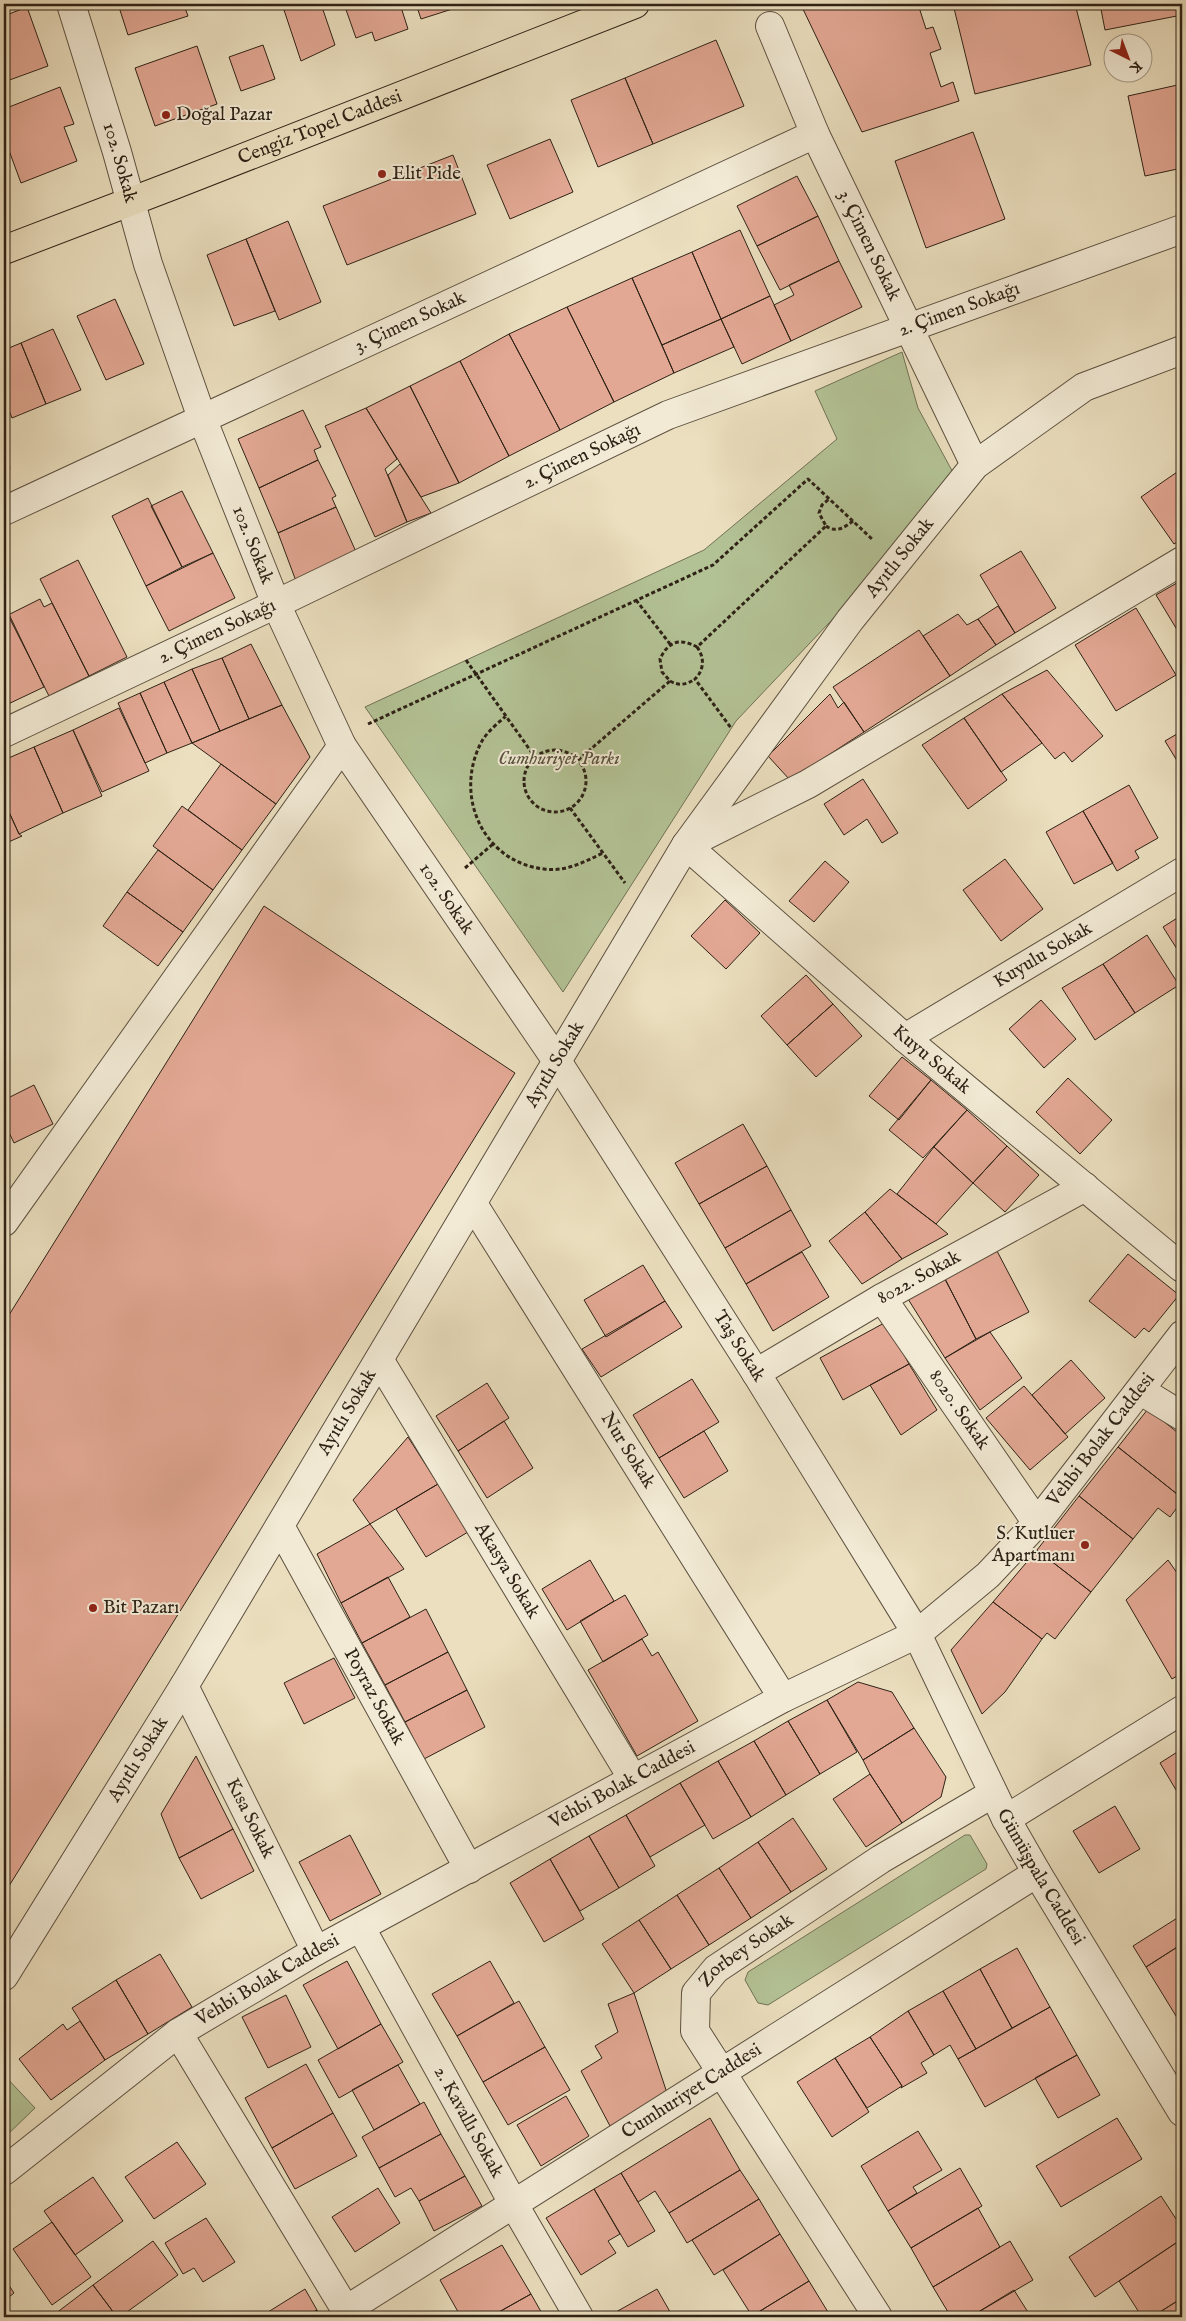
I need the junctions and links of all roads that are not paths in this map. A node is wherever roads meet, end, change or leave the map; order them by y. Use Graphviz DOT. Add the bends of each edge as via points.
graph roads {
  1 [pos="71,4"];
  2 [pos="635,4"];
  3 [pos="770,26"];
  4 [pos="815,134"];
  5 [pos="131,200"];
  6 [pos="1182,229"];
  7 [pos="4,250"];
  8 [pos="908,327"];
  9 [pos="1182,350"];
  10 [pos="202,418"];
  11 [pos="975,464"];
  12 [pos="4,511"];
  13 [pos="1182,561"];
  14 [pos="276,604"];
  15 [pos="4,733"];
  16 [pos="342,746"];
  17 [pos="686,845"];
  18 [pos="1182,872"];
  19 [pos="905,1038"];
  20 [pos="557,1061"];
  21 [pos="1085,1187"];
  22 [pos="473,1204"];
  23 [pos="4,1222"];
  24 [pos="1182,1268"];
  25 [pos="882,1298"];
  26 [pos="1182,1336"];
  27 [pos="380,1361"];
  28 [pos="756,1373"];
  29 [pos="1151,1397"];
  30 [pos="1182,1416"];
  31 [pos="1037,1523"];
  32 [pos="280,1526"];
  33 [pos="917,1634"];
  34 [pos="184,1686"];
  35 [pos="783,1698"];
  36 [pos="1182,1710"];
  37 [pos="634,1780"];
  38 [pos="992,1794"];
  39 [pos="1006,1819"];
  40 [pos="469,1869"];
  41 [pos="1037,1873"];
  42 [pos="361,1928"];
  43 [pos="316,1951"];
  44 [pos="4,1976"];
  45 [pos="178,2033"];
  46 [pos="722,2072"];
  47 [pos="1182,2112"];
  48 [pos="4,2170"];
  49 [pos="513,2203"];
  50 [pos="348,2313"];
  51 [pos="579,2317"];
  52 [pos="878,2317"];
  1 -- 5 [label="street, 102. Sokak"];
  2 -- 5 [label="main road, Cengiz Topel Caddesi" via="174,186"];
  3 -- 4 [label="street, 3. Çimen Sokak"];
  4 -- 8 [label="street, 3. Çimen Sokak"];
  4 -- 10 [label="street, 3. Çimen Sokak"];
  5 -- 7 [label="main road, Cengiz Topel Caddesi"];
  5 -- 10 [label="street, 102. Sokak" via="148,264"];
  6 -- 8 [label="street, 2. Çimen Sokağı"];
  8 -- 11 [label="street, 3. Çimen Sokak"];
  8 -- 14 [label="street, 2. Çimen Sokağı" via="668,415"];
  9 -- 11 [label="street, Ayıtlı Sokak" via="1084,387"];
  10 -- 12 [label="street, 3. Çimen Sokak"];
  10 -- 14 [label="street, 102. Sokak"];
  11 -- 17 [label="street, Ayıtlı Sokak" via="850,620"];
  13 -- 17 [label="street" via="808,784"];
  14 -- 15 [label="street, 2. Çimen Sokağı"];
  14 -- 16 [label="street, 102. Sokak"];
  16 -- 20 [label="street, 102. Sokak"];
  16 -- 23 [label="street"];
  17 -- 19 [label="street, Kuyu Sokak"];
  17 -- 20 [label="street, Ayıtlı Sokak"];
  18 -- 19 [label="street, Kuyulu Sokak"];
  19 -- 21 [label="street, Kuyu Sokak"];
  20 -- 22 [label="street, Ayıtlı Sokak"];
  20 -- 28 [label="street, Taş Sokak"];
  21 -- 24 [label="street, Kuyu Sokak"];
  21 -- 25 [label="street, 8022. Sokak"];
  22 -- 27 [label="street, Ayıtlı Sokak"];
  22 -- 35 [label="street, Nur Sokak"];
  25 -- 28 [label="street, 8022. Sokak"];
  25 -- 31 [label="street, 8020. Sokak"];
  26 -- 31 [label="street, Vehbi Bolak Caddesi"];
  27 -- 32 [label="street, Ayıtlı Sokak"];
  27 -- 37 [label="street, Akasya Sokak"];
  28 -- 33 [label="street, Taş Sokak"];
  29 -- 30 [label="street"];
  31 -- 33 [label="street, Vehbi Bolak Caddesi" via="988,1575"];
  32 -- 34 [label="street, Ayıtlı Sokak"];
  32 -- 40 [label="street, Poyraz Sokak"];
  33 -- 35 [label="street, Vehbi Bolak Caddesi"];
  33 -- 38 [label="street, Gümüşpala Caddesi"];
  34 -- 43 [label="street, Kısa Sokak"];
  34 -- 44 [label="street, Ayıtlı Sokak"];
  35 -- 37 [label="street, Vehbi Bolak Caddesi"];
  36 -- 39 [label="street"];
  37 -- 40 [label="street, Vehbi Bolak Caddesi"];
  38 -- 39 [label="street, Gümüşpala Caddesi"];
  38 -- 46 [label="street, Zorbey Sokak" via="881,1859 716,1969 696,1993 696,2031"];
  39 -- 41 [label="street, Gümüşpala Caddesi"];
  40 -- 42 [label="street, Vehbi Bolak Caddesi"];
  41 -- 46 [label="street, Cumhuriyet Caddesi"];
  41 -- 47 [label="street, Gümüşpala Caddesi"];
  42 -- 43 [label="street, Vehbi Bolak Caddesi"];
  42 -- 49 [label="street, 2. Kavallı Sokak"];
  43 -- 45 [label="street, Vehbi Bolak Caddesi"];
  45 -- 48 [label="street, Vehbi Bolak Caddesi"];
  45 -- 50 [label="street"];
  46 -- 49 [label="street, Cumhuriyet Caddesi"];
  46 -- 52 [label="street, Zorbey Sokak"];
  49 -- 50 [label="street, Cumhuriyet Caddesi"];
  49 -- 51 [label="street, 2. Kavallı Sokak"];
}
